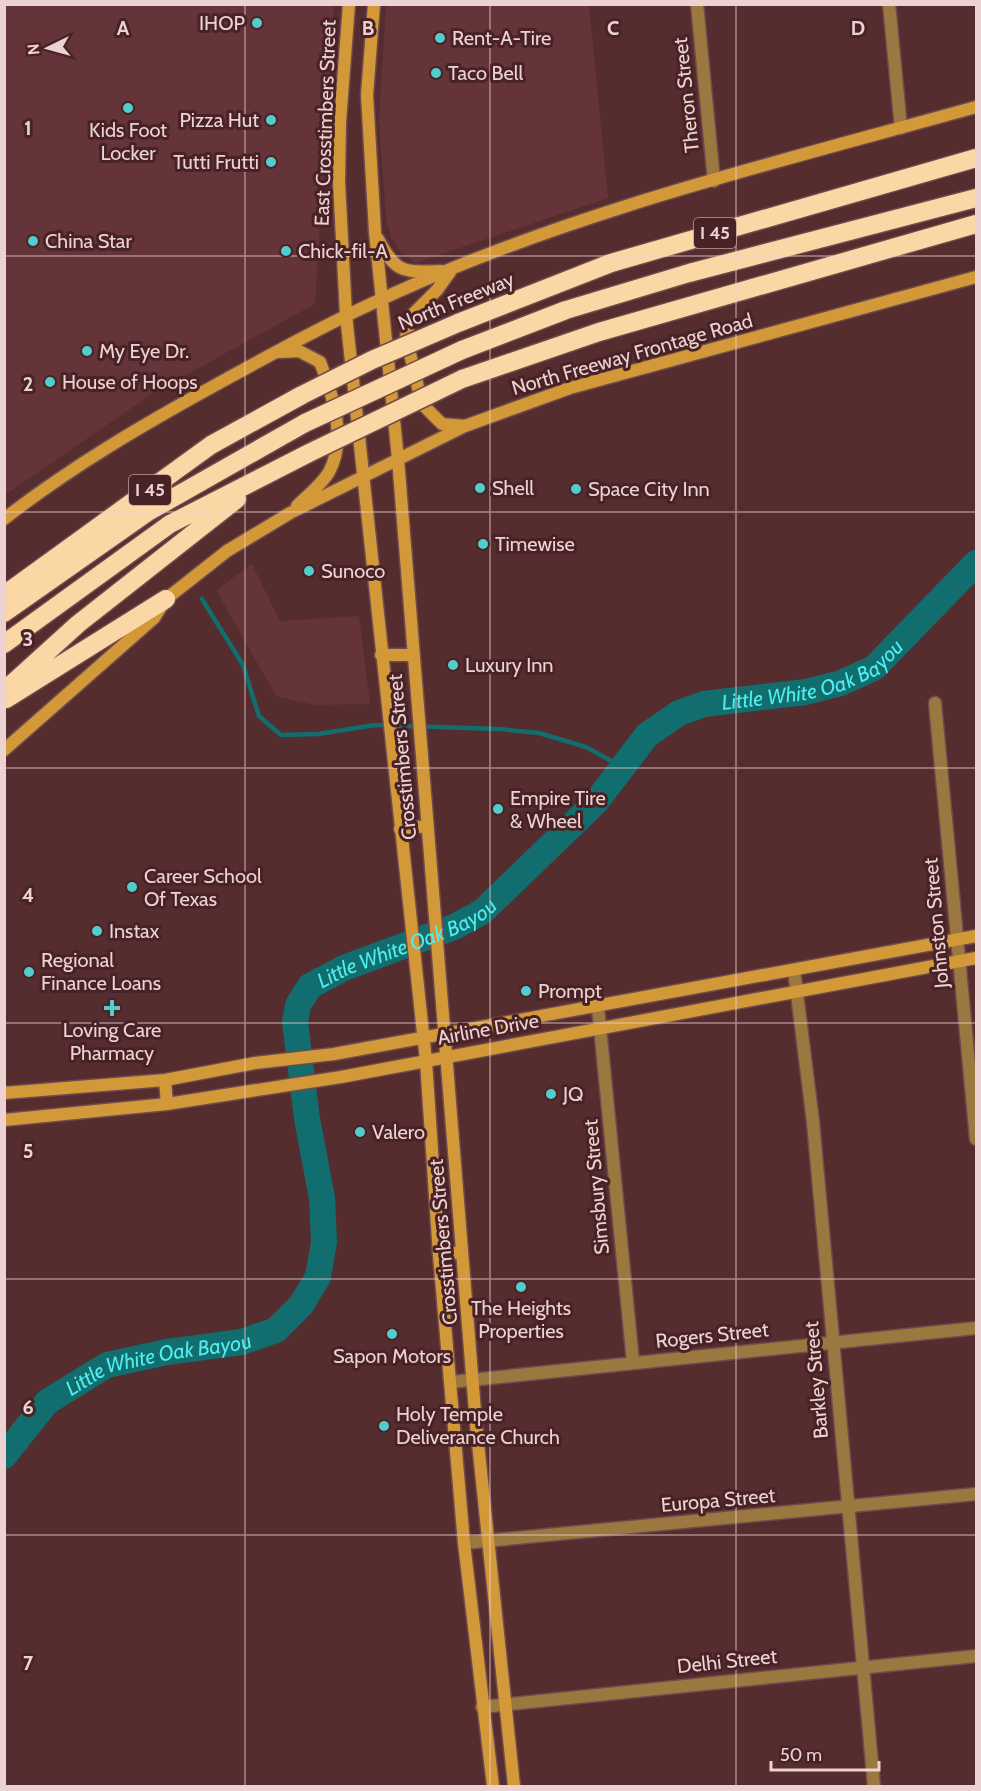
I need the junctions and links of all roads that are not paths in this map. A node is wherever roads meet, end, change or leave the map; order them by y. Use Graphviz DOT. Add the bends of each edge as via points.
graph roads {
  1 [pos="349,4"];
  2 [pos="374,4"];
  3 [pos="696,4"];
  4 [pos="889,4"];
  5 [pos="345,61"];
  6 [pos="369,63"];
  7 [pos="976,107"];
  8 [pos="902,128"];
  9 [pos="976,158"];
  10 [pos="714,181"];
  11 [pos="976,198"];
  12 [pos="976,203"];
  13 [pos="941,208"];
  14 [pos="976,224"];
  15 [pos="375,232"];
  16 [pos="451,271"];
  17 [pos="976,277"];
  18 [pos="381,299"];
  19 [pos="346,315"];
  20 [pos="276,352"];
  21 [pos="465,426"];
  22 [pos="398,459"];
  23 [pos="278,468"];
  24 [pos="363,475"];
  25 [pos="290,513"];
  26 [pos="4,519"];
  27 [pos="4,595"];
  28 [pos="165,599"];
  29 [pos="4,613"];
  30 [pos="4,644"];
  31 [pos="381,655"];
  32 [pos="414,655"];
  33 [pos="4,691"];
  34 [pos="4,700"];
  35 [pos="935,703"];
  36 [pos="4,750"];
  37 [pos="427,826"];
  38 [pos="400,829"];
  39 [pos="976,936"];
  40 [pos="957,940"];
  41 [pos="976,958"];
  42 [pos="959,961"];
  43 [pos="794,970"];
  44 [pos="799,990"];
  45 [pos="598,1007"];
  46 [pos="601,1029"];
  47 [pos="446,1033"];
  48 [pos="423,1037"];
  49 [pos="447,1056"];
  50 [pos="426,1061"];
  51 [pos="165,1080"];
  52 [pos="4,1093"];
  53 [pos="167,1104"];
  54 [pos="4,1120"];
  55 [pos="976,1139"];
  56 [pos="462,1252"];
  57 [pos="439,1255"];
  58 [pos="976,1328"];
  59 [pos="832,1342"];
  60 [pos="633,1362"];
  61 [pos="473,1379"];
  62 [pos="451,1382"];
  63 [pos="976,1494"];
  64 [pos="847,1508"];
  65 [pos="489,1540"];
  66 [pos="464,1543"];
  67 [pos="976,1656"];
  68 [pos="862,1666"];
  69 [pos="504,1704"];
  70 [pos="482,1707"];
  71 [pos="493,1786"];
  72 [pos="514,1786"];
  73 [pos="874,1786"];
  1 -- 5 [label="main road, East Crosstimbers Street"];
  2 -- 6 [label="main road, East Crosstimbers Street"];
  3 -- 10 [label="street, Theron Street"];
  4 -- 8 [label="street"];
  5 -- 6 [label="main road"];
  5 -- 19 [label="main road, East Crosstimbers Street" via="339,182"];
  6 -- 15 [label="main road, East Crosstimbers Street" via="367,130"];
  7 -- 8 [label="main road"];
  8 -- 10 [label="main road"];
  9 -- 27 [label="highway, North Freeway / I 45, bridge" via="611,262 372,360 212,445"];
  10 -- 16 [label="main road" via="510,247"];
  11 -- 13 [label="highway"];
  12 -- 13 [label="highway"];
  13 -- 29 [label="highway, bridge" via="689,273 566,310 462,350 304,423 148,512"];
  14 -- 23 [label="highway, I 45, bridge" via="599,332 462,379"];
  15 -- 16 [label="main road" via="389,261 398,267 419,272"];
  15 -- 18 [label="main road, East Crosstimbers Street"];
  16 -- 18 [label="main road"];
  16 -- 21 [label="main road" via="410,316 406,337 422,404 442,424"];
  17 -- 21 [label="main road, North Freeway Frontage Road" via="570,388"];
  18 -- 19 [label="main road"];
  18 -- 22 [label="main road, Crosstimbers Street"];
  19 -- 20 [label="main road"];
  19 -- 24 [label="main road, Crosstimbers Street"];
  20 -- 25 [label="main road" via="299,351 320,362 331,392 339,448 328,474"];
  20 -- 26 [label="main road" via="147,422"];
  21 -- 22 [label="main road, North Freeway Frontage Road"];
  22 -- 24 [label="main road, North Freeway Frontage Road"];
  22 -- 32 [label="main road, Crosstimbers Street"];
  23 -- 30 [label="highway, I 45" via="170,524"];
  23 -- 33 [label="highway" via="78,624"];
  24 -- 25 [label="main road, North Freeway Frontage Road"];
  24 -- 31 [label="main road, Crosstimbers Street"];
  25 -- 28 [label="main road, North Freeway Frontage Road" via="227,551"];
  28 -- 34 [label="highway"];
  28 -- 36 [label="main road, North Freeway Frontage Road" via="154,618"];
  31 -- 32 [label="main road"];
  31 -- 38 [label="main road, Crosstimbers Street"];
  32 -- 37 [label="main road, Crosstimbers Street"];
  35 -- 40 [label="street, Johnston Street"];
  37 -- 38 [label="main road"];
  37 -- 47 [label="main road, Crosstimbers Street"];
  38 -- 48 [label="main road, Crosstimbers Street"];
  39 -- 40 [label="main road, Airline Drive"];
  40 -- 42 [label="street, Johnston Street"];
  40 -- 43 [label="main road, Airline Drive"];
  41 -- 42 [label="main road, Airline Drive"];
  42 -- 44 [label="main road, Airline Drive"];
  42 -- 55 [label="street, Johnston Street"];
  43 -- 44 [label="street, Barkley Street"];
  43 -- 45 [label="main road, Airline Drive"];
  44 -- 46 [label="main road, Airline Drive"];
  44 -- 59 [label="street, Barkley Street"];
  45 -- 46 [label="street, Simsbury Street"];
  45 -- 47 [label="main road, Airline Drive"];
  46 -- 49 [label="main road, Airline Drive"];
  46 -- 60 [label="street, Simsbury Street"];
  47 -- 48 [label="main road, Airline Drive"];
  47 -- 49 [label="main road, Crosstimbers Street"];
  48 -- 50 [label="main road, Crosstimbers Street"];
  48 -- 51 [label="main road, Airline Drive"];
  49 -- 50 [label="main road, Airline Drive"];
  49 -- 56 [label="main road, Crosstimbers Street"];
  50 -- 53 [label="main road, Airline Drive"];
  50 -- 57 [label="main road, Crosstimbers Street"];
  51 -- 52 [label="main road, Airline Drive"];
  51 -- 53 [label="main road"];
  53 -- 54 [label="main road, Airline Drive"];
  56 -- 57 [label="main road"];
  56 -- 61 [label="main road, Crosstimbers Street"];
  57 -- 62 [label="main road, Crosstimbers Street"];
  58 -- 59 [label="street, Rogers Street"];
  59 -- 60 [label="street, Rogers Street"];
  59 -- 64 [label="street, Barkley Street"];
  60 -- 61 [label="street, Rogers Street"];
  61 -- 62 [label="street, Rogers Street"];
  61 -- 65 [label="main road, Crosstimbers Street"];
  62 -- 66 [label="main road, Crosstimbers Street"];
  63 -- 64 [label="street, Europa Street"];
  64 -- 65 [label="street, Europa Street"];
  64 -- 68 [label="street, Barkley Street"];
  65 -- 66 [label="street, Europa Street"];
  65 -- 69 [label="main road, Crosstimbers Street"];
  66 -- 70 [label="main road, Crosstimbers Street"];
  67 -- 68 [label="street, Delhi Street"];
  68 -- 69 [label="street, Delhi Street"];
  68 -- 73 [label="street, Barkley Street"];
  69 -- 70 [label="street, Delhi Street"];
  69 -- 72 [label="main road, Crosstimbers Street"];
  70 -- 71 [label="main road, Crosstimbers Street"];
}
